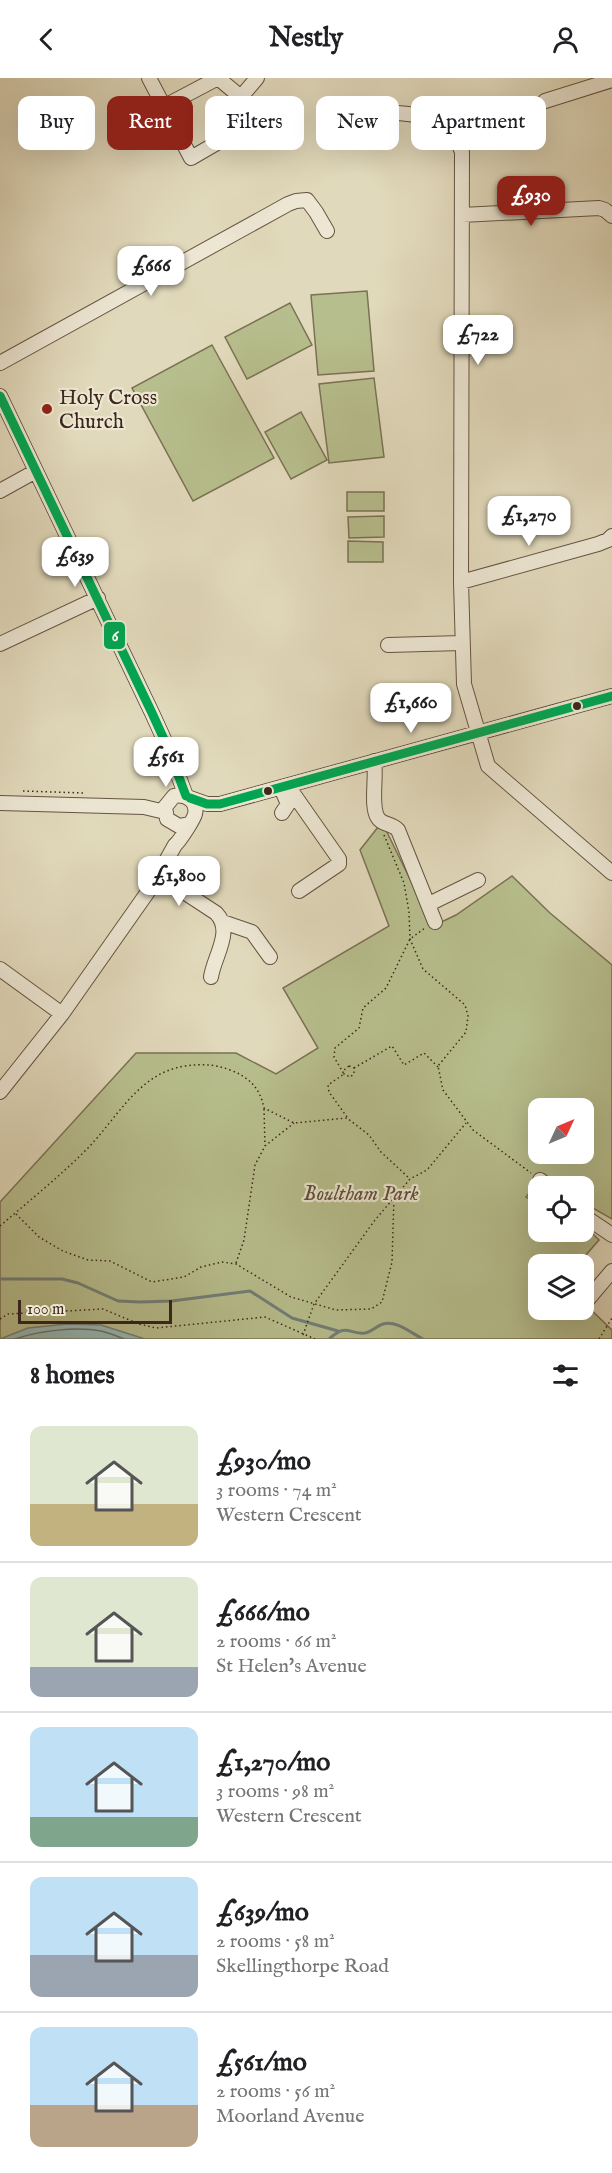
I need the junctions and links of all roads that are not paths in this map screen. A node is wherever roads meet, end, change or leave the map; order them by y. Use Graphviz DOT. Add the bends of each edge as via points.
graph roads {
  1 [pos="148,78"];
  2 [pos="218,78"];
  3 [pos="257,78"];
  4 [pos="612,80"];
  5 [pos="159,96"];
  6 [pos="184,96"];
  7 [pos="240,96"];
  8 [pos="242,96"];
  9 [pos="546,101"];
  10 [pos="399,115"];
  11 [pos="187,150"];
  12 [pos="205,150"];
  13 [pos="611,214"];
  14 [pos="462,215"];
  15 [pos="327,231"];
  16 [pos="0,363"];
  17 [pos="0,396"];
  18 [pos="36,471"];
  19 [pos="0,491"];
  20 [pos="612,536"];
  21 [pos="461,582"];
  22 [pos="98,598"];
  23 [pos="462,643"];
  24 [pos="0,644"];
  25 [pos="388,645"];
  26 [pos="612,696"];
  27 [pos="478,732"];
  28 [pos="374,761"];
  29 [pos="285,787"];
  30 [pos="180,797"];
  31 [pos="0,803"];
  32 [pos="220,804"];
  33 [pos="144,807"];
  34 [pos="282,813"];
  35 [pos="167,817"];
  36 [pos="192,820"];
  37 [pos="175,845"];
  38 [pos="612,873"];
  39 [pos="158,875"];
  40 [pos="478,880"];
  41 [pos="299,891"];
  42 [pos="429,904"];
  43 [pos="223,922"];
  44 [pos="432,924"];
  45 [pos="270,957"];
  46 [pos="0,969"];
  47 [pos="211,976"];
  48 [pos="62,1014"];
  49 [pos="0,1092"];
  50 [pos="594,1223"];
  51 [pos="612,1235"];
  52 [pos="612,1271"];
  53 [pos="594,1292"];
  1 -- 5 [label="street"];
  2 -- 6 [label="street"];
  2 -- 7 [label="street"];
  3 -- 8 [label="street"];
  4 -- 9 [label="street"];
  10 -- 14 [label="street" via="422,116 453,132 462,152"];
  11 -- 12 [label="street" via="191,158"];
  13 -- 14 [label="street" via="599,208"];
  14 -- 21 [label="street"];
  15 -- 16 [label="street" via="307,200 288,204"];
  17 -- 18 [label="street"];
  18 -- 19 [label="street"];
  18 -- 22 [label="street"];
  20 -- 21 [label="street" via="598,544"];
  21 -- 23 [label="street"];
  22 -- 24 [label="street"];
  22 -- 30 [label="street" via="157,711 176,768"];
  23 -- 25 [label="street"];
  23 -- 27 [label="street" via="464,684"];
  26 -- 27 [label="street"];
  27 -- 28 [label="street"];
  27 -- 38 [label="street" via="488,766"];
  28 -- 29 [label="street"];
  28 -- 42 [label="street" via="375,812 382,822 398,830"];
  29 -- 32 [label="street"];
  29 -- 34 [label="street" via="288,804"];
  29 -- 41 [label="street" via="339,859 339,864"];
  30 -- 32 [label="street"];
  30 -- 33 [label="street"];
  30 -- 35 [label="street" via="167,802"];
  30 -- 36 [label="street" via="195,806"];
  31 -- 33 [label="street"];
  32 -- 36 [label="street"];
  33 -- 35 [label="street"];
  35 -- 36 [label="street" via="179,826"];
  35 -- 37 [label="street"];
  36 -- 37 [label="street"];
  37 -- 39 [label="street"];
  39 -- 43 [label="street" via="216,913"];
  39 -- 48 [label="street"];
  40 -- 42 [label="street"];
  42 -- 44 [label="street"];
  43 -- 45 [label="street" via="252,932"];
  43 -- 47 [label="street" via="224,938"];
  46 -- 48 [label="street"];
  48 -- 49 [label="street"];
  50 -- 51 [label="street"];
  52 -- 53 [label="street"];
}
